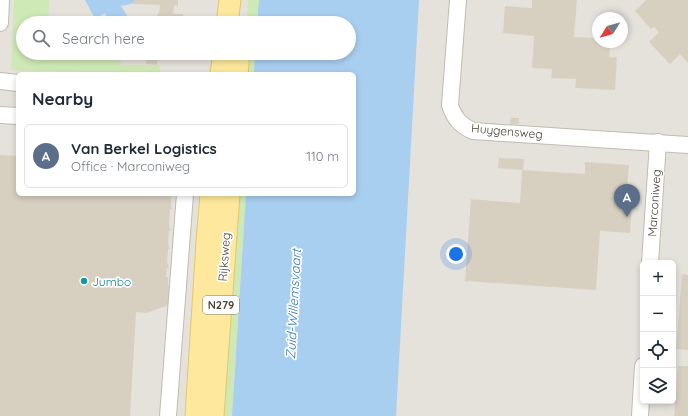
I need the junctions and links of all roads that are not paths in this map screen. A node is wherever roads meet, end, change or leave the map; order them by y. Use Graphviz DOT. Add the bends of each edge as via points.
graph roads {
  1 [pos="1,0"];
  2 [pos="230,0"];
  3 [pos="242,0"];
  4 [pos="458,0"];
  5 [pos="228,16"];
  6 [pos="241,16"];
  7 [pos="0,23"];
  8 [pos="223,60"];
  9 [pos="238,60"];
  10 [pos="221,72"];
  11 [pos="237,72"];
  12 [pos="0,81"];
  13 [pos="16,83"];
  14 [pos="0,115"];
  15 [pos="16,116"];
  16 [pos="658,142"];
  17 [pos="688,145"];
  18 [pos="185,196"];
  19 [pos="211,196"];
  20 [pos="229,196"];
  21 [pos="650,260"];
  22 [pos="643,368"];
  23 [pos="168,416"];
  24 [pos="196,416"];
  25 [pos="213,416"];
  26 [pos="640,416"];
  1 -- 7 [label="street"];
  2 -- 5 [label="main road"];
  3 -- 6 [label="main road"];
  4 -- 16 [label="street, Huygensweg" via="450,105 453,114 465,127 473,131"];
  8 -- 10 [label="main road"];
  9 -- 11 [label="main road"];
  12 -- 13 [label="street"];
  14 -- 15 [label="street"];
  16 -- 17 [label="street, Huygensweg"];
  16 -- 21 [label="street, Marconiweg"];
  18 -- 23 [label="street"];
  19 -- 24 [label="main road, Rijksweg / N279"];
  20 -- 25 [label="main road, Rijksweg / N279"];
  22 -- 26 [label="street"];
}
